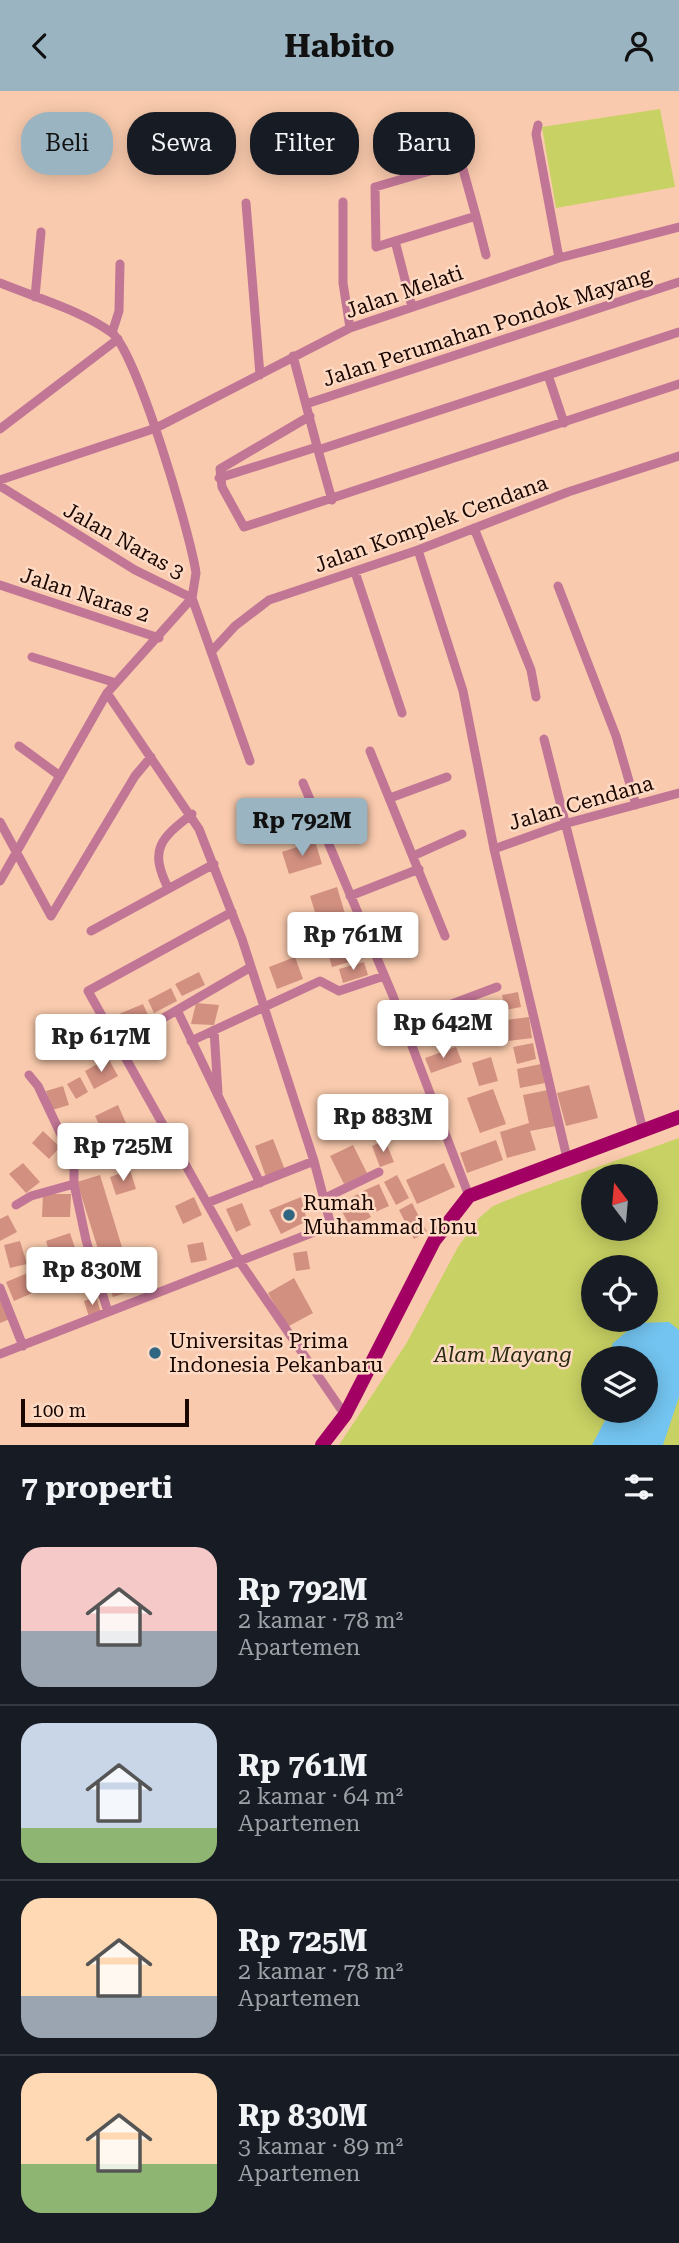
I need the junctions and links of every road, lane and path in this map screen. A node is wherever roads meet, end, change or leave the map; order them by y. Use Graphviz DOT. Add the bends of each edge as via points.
graph roads {
  1 [pos="538,125"];
  2 [pos="343,202"];
  3 [pos="246,203"];
  4 [pos="476,216"];
  5 [pos="679,227"];
  6 [pos="41,232"];
  7 [pos="395,241"];
  8 [pos="486,255"];
  9 [pos="559,258"];
  10 [pos="120,264"];
  11 [pos="679,282"];
  12 [pos="0,283"];
  13 [pos="35,297"];
  14 [pos="412,307"];
  15 [pos="350,328"];
  16 [pos="679,333"];
  17 [pos="115,336"];
  18 [pos="293,356"];
  19 [pos="260,375"];
  20 [pos="548,375"];
  21 [pos="679,384"];
  22 [pos="306,404"];
  23 [pos="310,416"];
  24 [pos="564,423"];
  25 [pos="156,428"];
  26 [pos="0,429"];
  27 [pos="318,448"];
  28 [pos="679,456"];
  29 [pos="219,478"];
  30 [pos="0,480"];
  31 [pos="0,486"];
  32 [pos="332,500"];
  33 [pos="474,528"];
  34 [pos="418,550"];
  35 [pos="355,572"];
  36 [pos="0,585"];
  37 [pos="558,586"];
  38 [pos="192,598"];
  39 [pos="159,638"];
  40 [pos="211,652"];
  41 [pos="32,657"];
  42 [pos="116,683"];
  43 [pos="107,693"];
  44 [pos="536,697"];
  45 [pos="402,713"];
  46 [pos="544,739"];
  47 [pos="19,746"];
  48 [pos="370,751"];
  49 [pos="150,757"];
  50 [pos="250,761"];
  51 [pos="60,776"];
  52 [pos="447,777"];
  53 [pos="303,783"];
  54 [pos="679,793"];
  55 [pos="390,799"];
  56 [pos="636,805"];
  57 [pos="191,814"];
  58 [pos="0,822"];
  59 [pos="565,824"];
  60 [pos="462,834"];
  61 [pos="494,849"];
  62 [pos="19,853"];
  63 [pos="413,856"];
  64 [pos="214,864"];
  65 [pos="419,869"];
  66 [pos="0,881"];
  67 [pos="168,888"];
  68 [pos="350,896"];
  69 [pos="232,912"];
  70 [pos="91,931"];
  71 [pos="445,936"];
  72 [pos="251,967"];
  73 [pos="384,976"];
  74 [pos="497,987"];
  75 [pos="263,1007"];
  76 [pos="177,1010"];
  77 [pos="401,1023"];
  78 [pos="214,1030"];
  79 [pos="191,1041"];
  80 [pos="117,1045"];
  81 [pos="29,1075"];
  82 [pos="217,1095"];
  83 [pos="679,1117"];
  84 [pos="643,1130"];
  85 [pos="567,1158"];
  86 [pos="314,1161"];
  87 [pos="379,1172"];
  88 [pos="260,1183"];
  89 [pos="74,1184"];
  90 [pos="469,1196"];
  91 [pos="324,1198"];
  92 [pos="207,1203"];
  93 [pos="16,1205"];
  94 [pos="240,1262"];
  95 [pos="0,1288"];
  96 [pos="108,1312"];
  97 [pos="23,1346"];
  98 [pos="0,1354"];
  99 [pos="345,1415"];
  100 [pos="322,1445"];
  1 -- 9 [label="street" via="536,135"];
  2 -- 15 [label="street" via="343,283"];
  3 -- 19 [label="street"];
  4 -- 7 [label="street"];
  4 -- 7 [label="street" via="461,162 375,187 376,247"];
  4 -- 8 [label="street"];
  5 -- 9 [label="street, Jalan Melati"];
  6 -- 13 [label="street"];
  7 -- 14 [label="street"];
  9 -- 14 [label="street, Jalan Melati"];
  10 -- 17 [label="street"];
  11 -- 22 [label="street, Jalan Perumahan Pondok Mayang"];
  12 -- 13 [label="street"];
  13 -- 17 [label="street"];
  14 -- 15 [label="street, Jalan Melati"];
  15 -- 18 [label="street, Jalan Melati"];
  16 -- 20 [label="street"];
  17 -- 25 [label="street"];
  17 -- 26 [label="street"];
  18 -- 19 [label="street, Jalan Melati"];
  18 -- 22 [label="street, Jalan Perumahan Pondok Mayang"];
  19 -- 25 [label="street, Jalan Melati"];
  20 -- 24 [label="street"];
  20 -- 27 [label="street"];
  21 -- 24 [label="street"];
  22 -- 23 [label="street, Jalan Perumahan Pondok Mayang"];
  23 -- 27 [label="street, Jalan Perumahan Pondok Mayang"];
  23 -- 29 [label="street, Jalan Perumahan Pondok Mayang" via="226,464"];
  24 -- 32 [label="street"];
  25 -- 30 [label="street, Jalan Melati"];
  25 -- 38 [label="street" via="195,567"];
  27 -- 29 [label="street"];
  27 -- 32 [label="street, Jalan Perumahan Pondok Mayang"];
  28 -- 33 [label="street, Jalan Komplek Cendana"];
  29 -- 32 [label="street" via="238,521 247,528"];
  31 -- 38 [label="street, Jalan Naras 3" via="135,571"];
  33 -- 34 [label="street, Jalan Komplek Cendana"];
  33 -- 44 [label="street" via="531,670"];
  34 -- 35 [label="street, Jalan Komplek Cendana"];
  34 -- 61 [label="street" via="463,691"];
  35 -- 40 [label="street, Jalan Komplek Cendana" via="269,600"];
  35 -- 45 [label="street"];
  36 -- 39 [label="street, Jalan Naras 2"];
  37 -- 56 [label="street" via="616,736"];
  38 -- 39 [label="street"];
  38 -- 40 [label="street, Jalan Naras 3"];
  39 -- 42 [label="street"];
  40 -- 50 [label="street, Jalan Naras 3"];
  41 -- 42 [label="street"];
  42 -- 43 [label="street"];
  43 -- 49 [label="street"];
  43 -- 51 [label="street"];
  46 -- 59 [label="street"];
  47 -- 51 [label="street"];
  48 -- 55 [label="street"];
  49 -- 57 [label="street"];
  49 -- 62 [label="street" via="51,916"];
  51 -- 62 [label="street"];
  52 -- 55 [label="street"];
  53 -- 68 [label="street"];
  54 -- 56 [label="street, Jalan Cendana"];
  55 -- 63 [label="street"];
  56 -- 59 [label="street, Jalan Cendana"];
  57 -- 64 [label="street"];
  57 -- 67 [label="street" via="159,847 160,870"];
  58 -- 62 [label="street"];
  59 -- 61 [label="street, Jalan Cendana"];
  59 -- 84 [label="street"];
  60 -- 63 [label="street"];
  61 -- 85 [label="street"];
  62 -- 66 [label="street"];
  63 -- 65 [label="street"];
  64 -- 67 [label="street"];
  64 -- 69 [label="street"];
  65 -- 68 [label="street"];
  65 -- 71 [label="street"];
  67 -- 70 [label="street"];
  68 -- 73 [label="street"];
  69 -- 72 [label="street"];
  69 -- 80 [label="street" via="88,991"];
  72 -- 75 [label="street"];
  72 -- 76 [label="street"];
  73 -- 75 [label="street" via="339,991 320,981"];
  73 -- 77 [label="street"];
  74 -- 77 [label="street"];
  75 -- 78 [label="street"];
  75 -- 86 [label="street"];
  76 -- 79 [label="street"];
  76 -- 80 [label="street"];
  77 -- 90 [label="street"];
  78 -- 79 [label="street"];
  78 -- 82 [label="street"];
  79 -- 82 [label="street"];
  80 -- 92 [label="street"];
  81 -- 89 [label="street" via="71,1154"];
  82 -- 88 [label="street"];
  83 -- 84 [label="main road"];
  84 -- 85 [label="main road"];
  85 -- 90 [label="main road"];
  86 -- 88 [label="street"];
  86 -- 91 [label="street"];
  87 -- 91 [label="street"];
  88 -- 92 [label="street"];
  89 -- 93 [label="street"];
  89 -- 96 [label="street"];
  90 -- 99 [label="main road" via="434,1241"];
  91 -- 94 [label="street" via="329,1225"];
  92 -- 94 [label="street"];
  94 -- 96 [label="street"];
  94 -- 99 [label="street"];
  95 -- 97 [label="street"];
  96 -- 97 [label="street"];
  97 -- 98 [label="street"];
  99 -- 100 [label="main road"];
}
